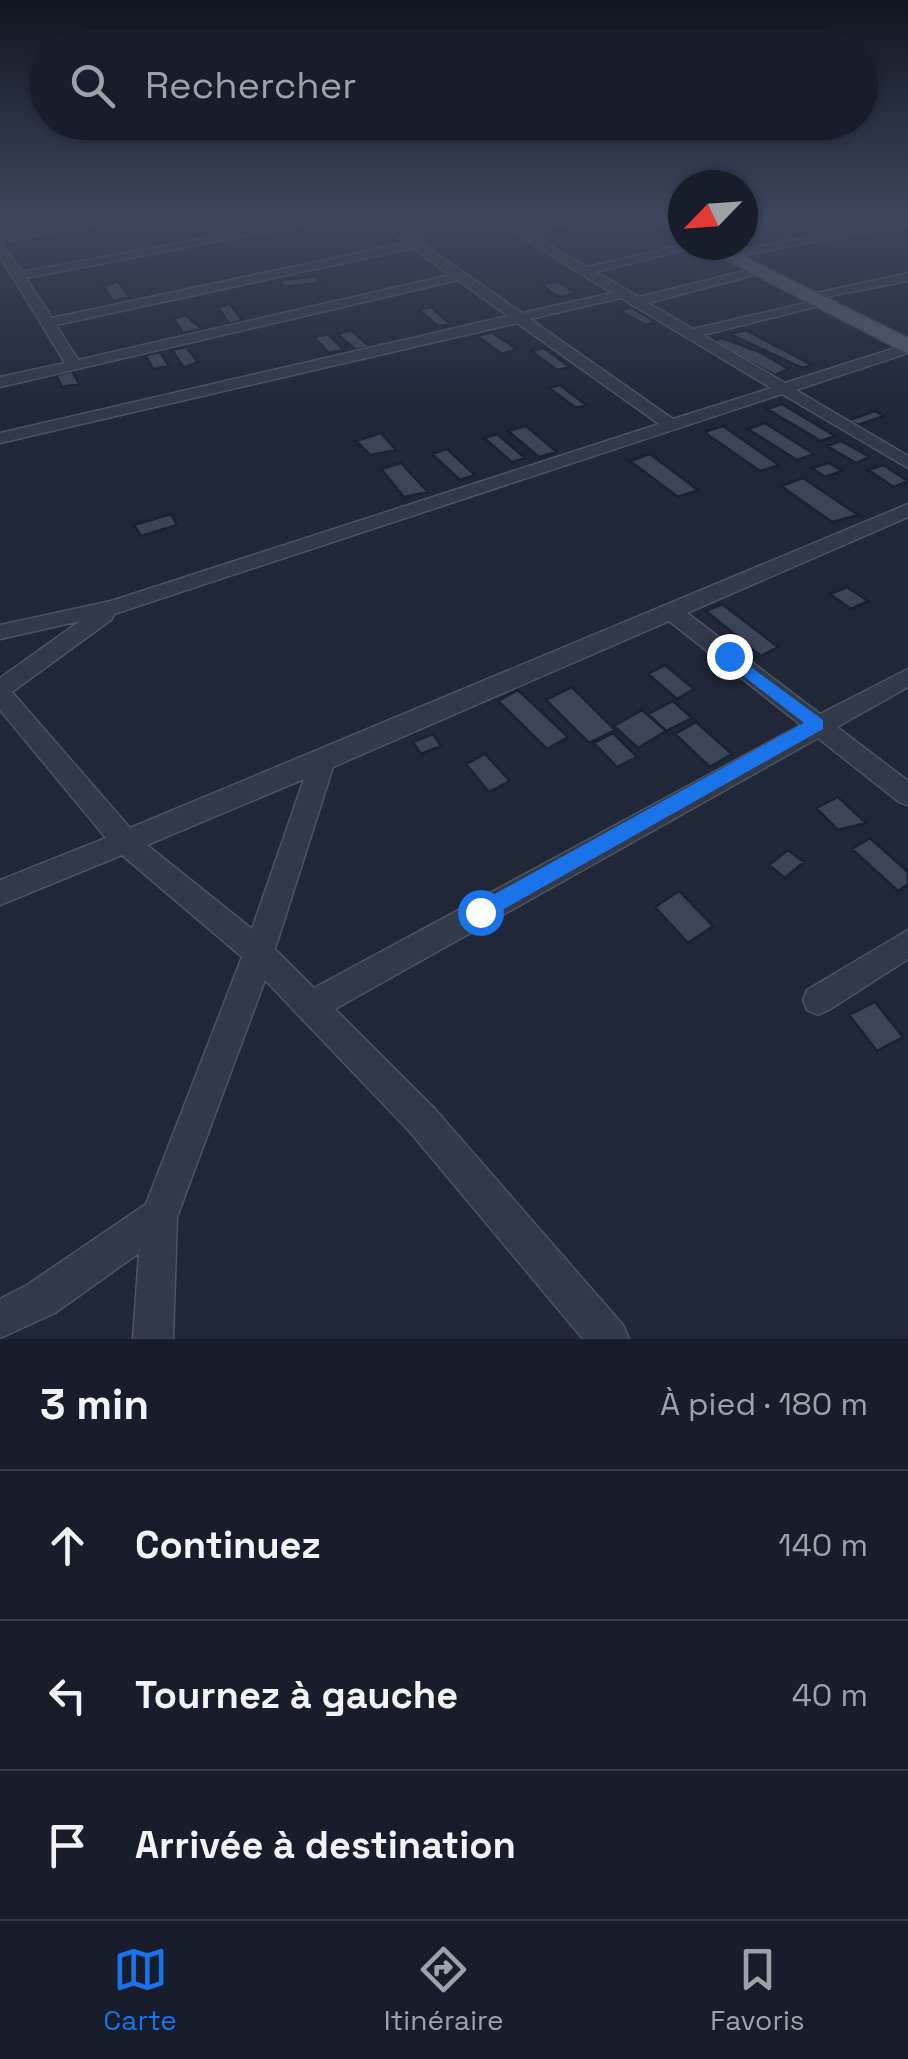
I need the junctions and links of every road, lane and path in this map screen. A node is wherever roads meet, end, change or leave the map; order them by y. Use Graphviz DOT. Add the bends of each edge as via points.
graph roads {
  1 [pos="23,282"];
  2 [pos="426,282"];
  3 [pos="469,282"];
  4 [pos="604,282"];
  5 [pos="700,282"];
  6 [pos="784,282"];
  7 [pos="790,282"];
  8 [pos="881,282"];
  9 [pos="240,283"];
  10 [pos="250,295"];
  11 [pos="630,298"];
  12 [pos="818,298"];
  13 [pos="520,318"];
  14 [pos="48,323"];
  15 [pos="690,334"];
  16 [pos="908,340"];
  17 [pos="908,348"];
  18 [pos="74,364"];
  19 [pos="0,382"];
  20 [pos="783,389"];
  21 [pos="672,426"];
  22 [pos="0,438"];
  23 [pos="908,463"];
  24 [pos="908,510"];
  25 [pos="115,608"];
  26 [pos="670,610"];
  27 [pos="0,632"];
  28 [pos="908,677"];
  29 [pos="0,692"];
  30 [pos="816,724"];
  31 [pos="323,761"];
  32 [pos="908,796"];
  33 [pos="126,843"];
  34 [pos="0,893"];
  35 [pos="908,943"];
  36 [pos="258,953"];
  37 [pos="818,1000"];
  38 [pos="312,1006"];
  39 [pos="159,1217"];
  40 [pos="0,1318"];
  41 [pos="153,1339"];
  42 [pos="609,1339"];
  1 -- 14 [label="street"];
  2 -- 18 [label="street" via="265,313"];
  3 -- 13 [label="street"];
  4 -- 11 [label="street"];
  5 -- 11 [label="street"];
  6 -- 12 [label="main road"];
  7 -- 12 [label="main road"];
  8 -- 12 [label="street"];
  9 -- 10 [label="street"];
  9 -- 14 [label="street"];
  11 -- 13 [label="street"];
  11 -- 15 [label="street"];
  12 -- 15 [label="street"];
  12 -- 16 [label="main road"];
  12 -- 17 [label="main road"];
  13 -- 21 [label="street"];
  13 -- 22 [label="street"];
  14 -- 18 [label="street"];
  15 -- 20 [label="street"];
  17 -- 20 [label="street"];
  18 -- 19 [label="street"];
  20 -- 21 [label="street"];
  20 -- 23 [label="street"];
  21 -- 25 [label="street"];
  24 -- 26 [label="street"];
  25 -- 27 [label="street"];
  25 -- 29 [label="street"];
  26 -- 30 [label="street"];
  26 -- 31 [label="street"];
  28 -- 30 [label="street"];
  29 -- 33 [label="street"];
  30 -- 32 [label="street"];
  30 -- 38 [label="street"];
  31 -- 33 [label="street"];
  31 -- 36 [label="street"];
  33 -- 34 [label="street"];
  33 -- 36 [label="street"];
  35 -- 37 [label="street"];
  36 -- 38 [label="street"];
  36 -- 39 [label="street"];
  38 -- 42 [label="street" via="422,1120"];
  39 -- 40 [label="street" via="41,1299"];
  39 -- 41 [label="street"];
}
